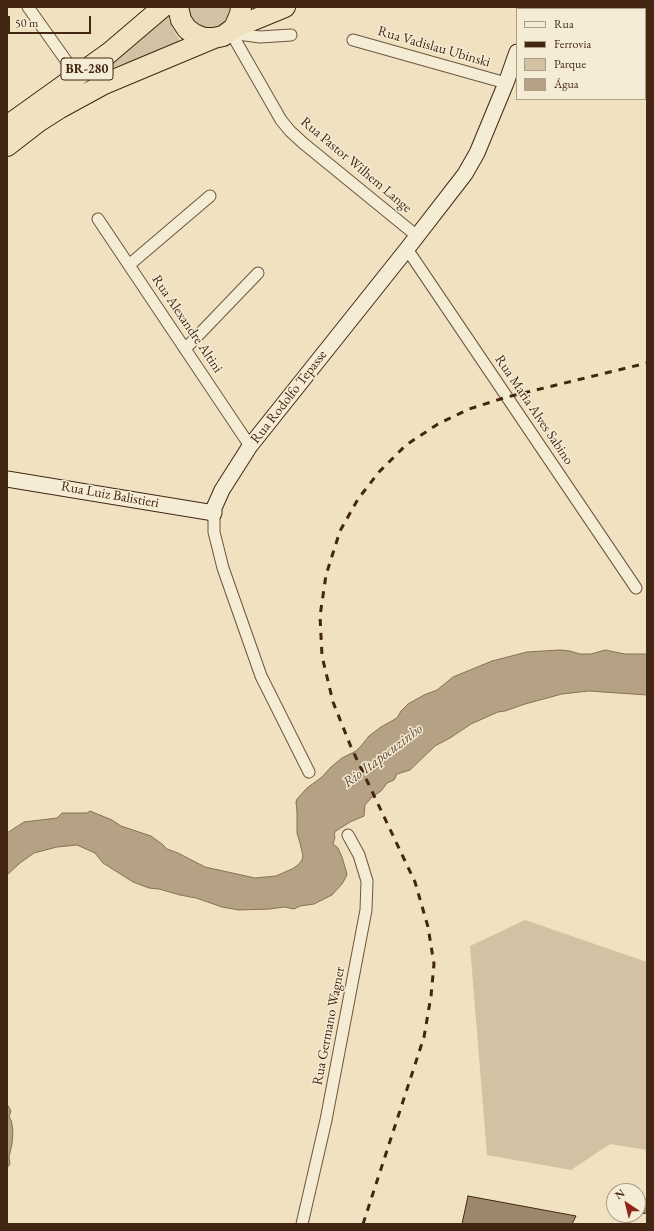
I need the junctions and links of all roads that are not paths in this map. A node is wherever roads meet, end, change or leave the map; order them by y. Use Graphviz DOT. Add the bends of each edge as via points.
graph roads {
  1 [pos="28,7"];
  2 [pos="163,7"];
  3 [pos="178,7"];
  4 [pos="241,7"];
  5 [pos="285,7"];
  6 [pos="227,33"];
  7 [pos="291,35"];
  8 [pos="353,40"];
  9 [pos="516,55"];
  10 [pos="77,76"];
  11 [pos="506,83"];
  12 [pos="7,126"];
  13 [pos="7,146"];
  14 [pos="210,196"];
  15 [pos="98,219"];
  16 [pos="417,236"];
  17 [pos="407,249"];
  18 [pos="129,265"];
  19 [pos="258,273"];
  20 [pos="186,349"];
  21 [pos="250,446"];
  22 [pos="7,479"];
  23 [pos="214,513"];
  24 [pos="636,588"];
  25 [pos="309,772"];
  26 [pos="348,835"];
  27 [pos="302,1224"];
  1 -- 10 [label="street"];
  2 -- 10 [label="highway, BR-280" via="119,46"];
  3 -- 6 [label="highway" via="181,20 194,34 204,38"];
  4 -- 6 [label="highway" via="240,14"];
  5 -- 6 [label="highway, BR-280"];
  6 -- 7 [label="street" via="260,37"];
  6 -- 13 [label="highway, BR-280" via="84,94 38,122"];
  6 -- 16 [label="street, Rua Pastor Wilhem Lange" via="281,120 290,130"];
  8 -- 11 [label="street, Rua Vadislau Ubinski"];
  9 -- 11 [label="street, Rua Rodolfo Tepasse"];
  10 -- 12 [label="highway, BR-280"];
  11 -- 16 [label="street, Rua Rodolfo Tepasse" via="477,153 465,174"];
  14 -- 18 [label="street"];
  15 -- 18 [label="street, Rua Alexandre Altini"];
  16 -- 17 [label="street, Rua Rodolfo Tepasse"];
  17 -- 21 [label="street, Rua Rodolfo Tepasse"];
  17 -- 24 [label="street, Rua Maria Alves Sabino"];
  18 -- 20 [label="street, Rua Alexandre Altini"];
  19 -- 20 [label="street"];
  20 -- 21 [label="street, Rua Alexandre Altini"];
  21 -- 23 [label="street, Rua Rodolfo Tepasse" via="222,490"];
  22 -- 23 [label="street, Rua Luiz Balistieri"];
  23 -- 25 [label="street, Rua Rodolfo Tepasse" via="214,532 223,568 261,676"];
  26 -- 27 [label="street, Rua Germano Wagner" via="359,855 367,881 366,910 326,1120"];
}
